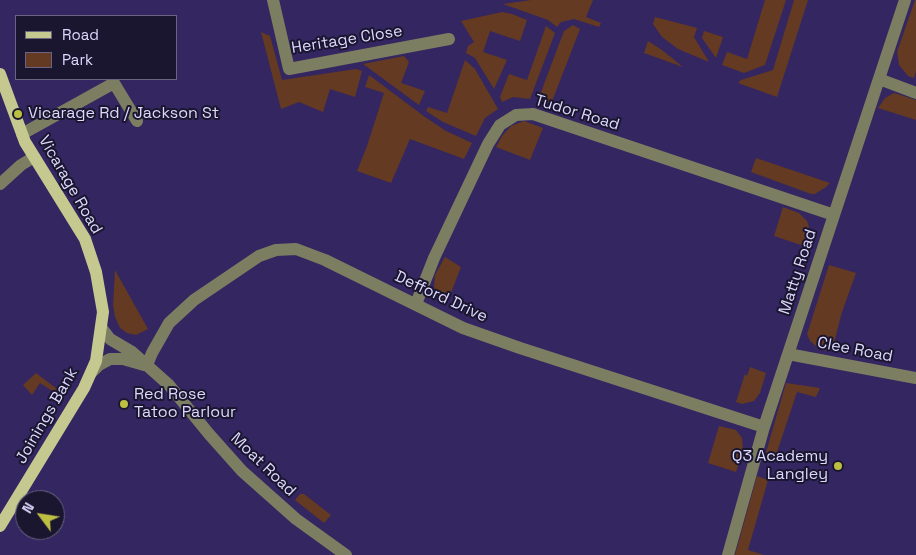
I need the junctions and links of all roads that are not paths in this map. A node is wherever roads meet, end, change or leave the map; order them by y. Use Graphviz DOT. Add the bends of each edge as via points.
graph roads {
  1 [pos="273,0"];
  2 [pos="905,0"];
  3 [pos="449,39"];
  4 [pos="0,74"];
  5 [pos="879,80"];
  6 [pos="916,93"];
  7 [pos="137,121"];
  8 [pos="22,134"];
  9 [pos="34,157"];
  10 [pos="0,184"];
  11 [pos="834,215"];
  12 [pos="416,304"];
  13 [pos="101,327"];
  14 [pos="99,345"];
  15 [pos="788,354"];
  16 [pos="147,365"];
  17 [pos="92,372"];
  18 [pos="916,378"];
  19 [pos="764,427"];
  20 [pos="0,526"];
  21 [pos="346,555"];
  22 [pos="728,555"];
  1 -- 3 [label="street, Heritage Close" via="289,69"];
  2 -- 5 [label="street, Matty Road"];
  4 -- 8 [label="main road, Vicarage Road"];
  5 -- 6 [label="street"];
  5 -- 11 [label="street, Matty Road"];
  7 -- 8 [label="street" via="114,84"];
  8 -- 9 [label="main road, Vicarage Road"];
  9 -- 10 [label="street"];
  9 -- 13 [label="main road, Vicarage Road" via="85,239 96,272 103,312"];
  11 -- 12 [label="street, Tudor Road" via="533,114 516,115 500,125 488,144"];
  11 -- 15 [label="street, Matty Road"];
  12 -- 16 [label="street, Defford Drive" via="325,260 296,249 276,250 259,256 180,312 159,339"];
  12 -- 19 [label="street, Defford Drive" via="463,328"];
  13 -- 14 [label="main road, Vicarage Road"];
  13 -- 16 [label="street, Moat Road" via="110,339"];
  14 -- 17 [label="main road, Joinings Bank"];
  15 -- 18 [label="street, Clee Road"];
  15 -- 19 [label="street, Matty Road"];
  16 -- 17 [label="street" via="110,359"];
  16 -- 21 [label="street, Moat Road" via="169,385 242,471 296,519"];
  17 -- 20 [label="main road, Joinings Bank"];
  19 -- 22 [label="street, Matty Road"];
}
